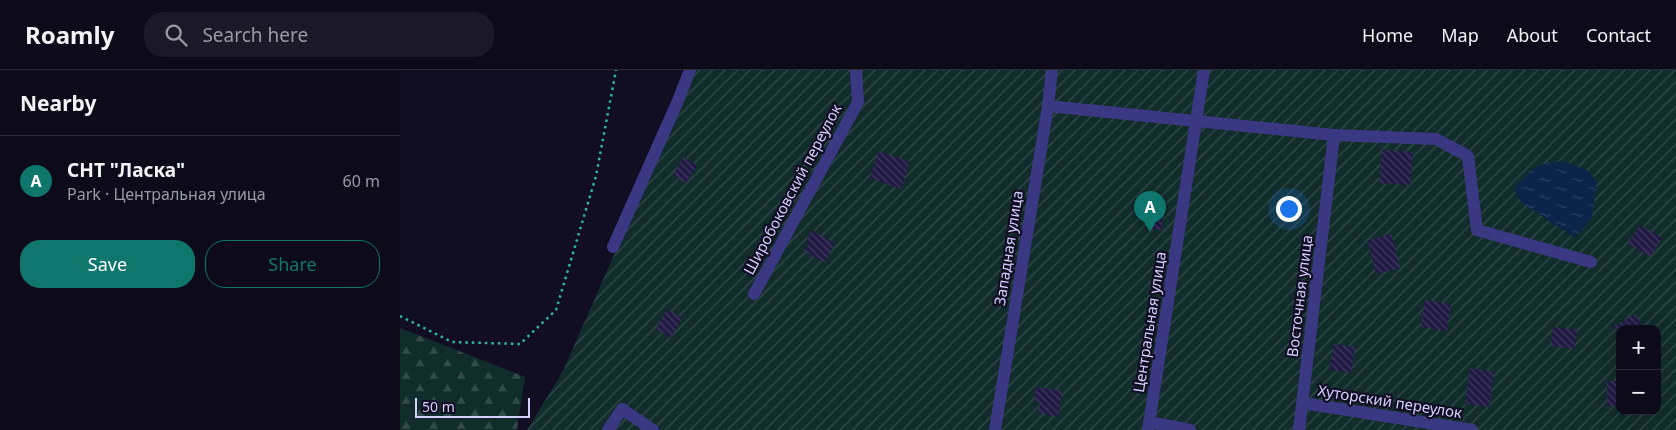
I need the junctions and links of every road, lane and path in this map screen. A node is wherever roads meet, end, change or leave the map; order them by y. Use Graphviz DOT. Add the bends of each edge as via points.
graph roads {
  1 [pos="616,70"];
  2 [pos="690,70"];
  3 [pos="856,70"];
  4 [pos="1052,70"];
  5 [pos="1204,70"];
  6 [pos="1048,106"];
  7 [pos="1197,122"];
  8 [pos="1334,135"];
  9 [pos="613,246"];
  10 [pos="1590,262"];
  11 [pos="754,294"];
  12 [pos="400,316"];
  13 [pos="1303,403"];
  14 [pos="1148,426"];
  15 [pos="608,430"];
  16 [pos="653,430"];
  17 [pos="995,430"];
  18 [pos="1190,430"];
  19 [pos="1299,430"];
  20 [pos="1472,430"];
  1 -- 12 [label="path" via="596,176 556,310 520,344 452,342"];
  2 -- 9 [label="street"];
  3 -- 11 [label="street, Широбоковский переулок" via="858,102"];
  4 -- 6 [label="street, Западная улица"];
  5 -- 7 [label="street, Центральная улица"];
  6 -- 7 [label="street"];
  6 -- 17 [label="street, Западная улица"];
  7 -- 8 [label="street"];
  7 -- 14 [label="street, Центральная улица"];
  8 -- 10 [label="street" via="1436,139 1468,156 1477,230"];
  8 -- 13 [label="street, Восточная улица"];
  13 -- 19 [label="street, Восточная улица"];
  13 -- 20 [label="street, Хуторский переулок"];
  14 -- 18 [label="street"];
  15 -- 16 [label="street" via="622,409"];
}
